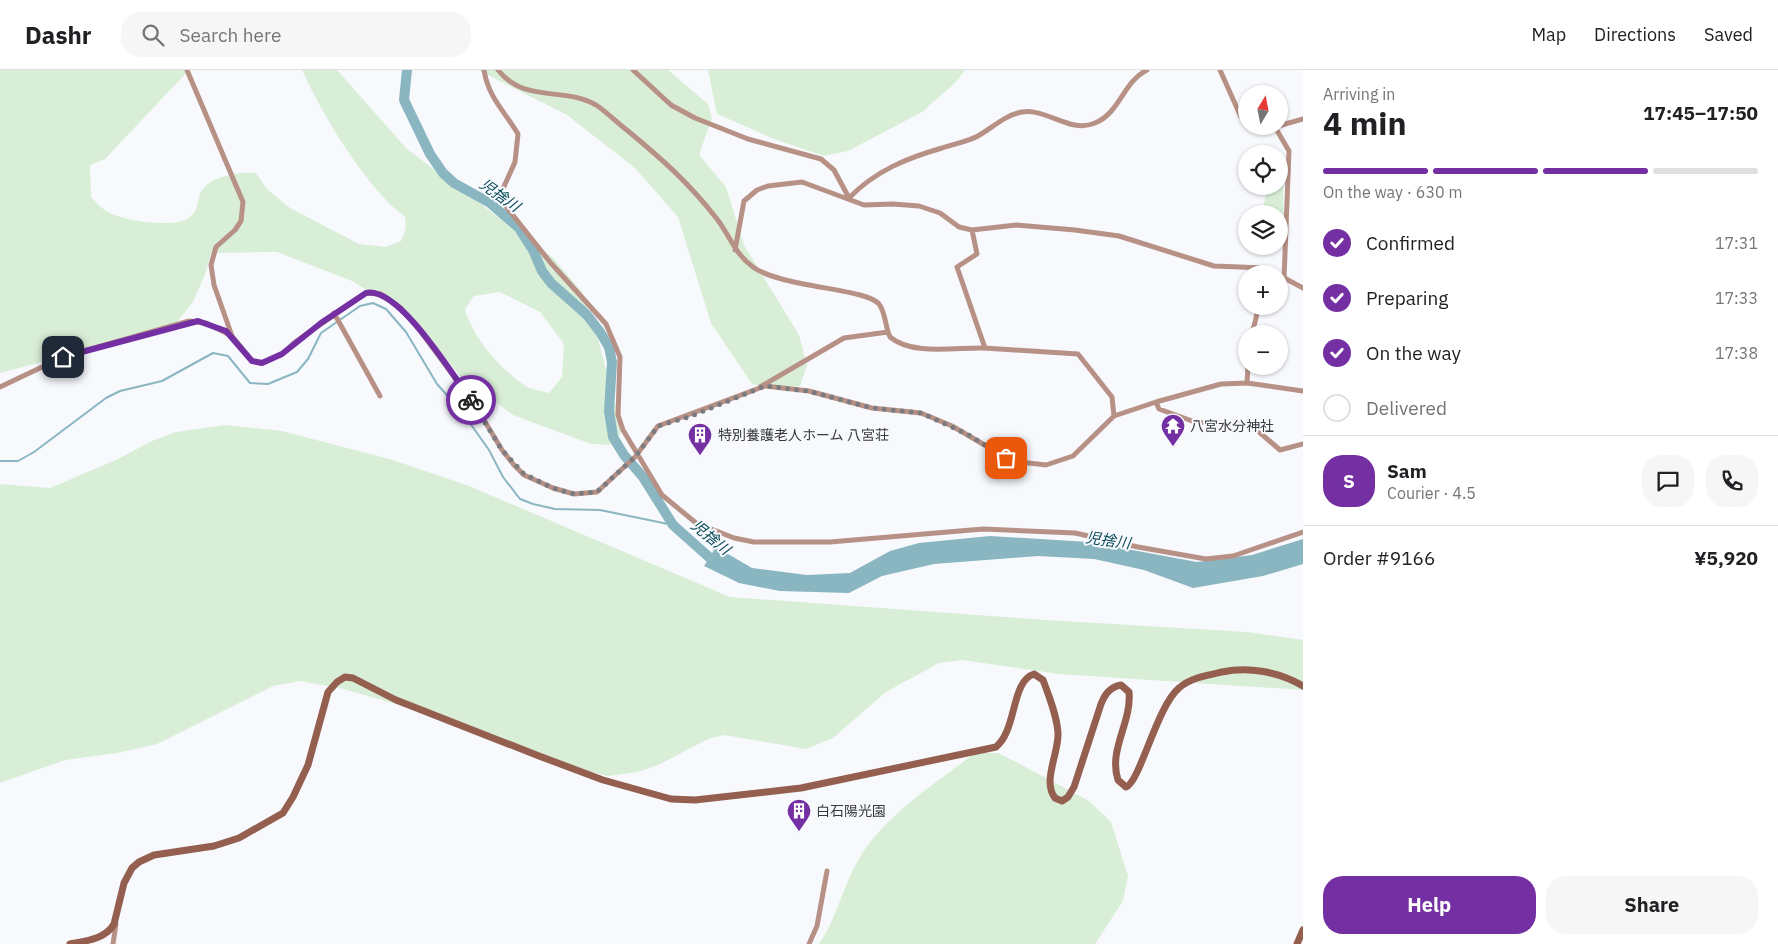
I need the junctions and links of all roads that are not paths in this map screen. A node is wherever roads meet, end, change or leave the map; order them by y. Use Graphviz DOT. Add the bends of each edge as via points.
graph roads {
  1 [pos="187,70"];
  2 [pos="484,70"];
  3 [pos="498,70"];
  4 [pos="633,70"];
  5 [pos="1147,70"];
  6 [pos="1220,70"];
  7 [pos="1238,110"];
  8 [pos="1303,119"];
  9 [pos="1288,123"];
  10 [pos="1278,135"];
  11 [pos="850,198"];
  12 [pos="972,230"];
  13 [pos="735,250"];
  14 [pos="1285,265"];
  15 [pos="1238,267"];
  16 [pos="1288,280"];
  17 [pos="1303,288"];
  18 [pos="334,313"];
  19 [pos="888,332"];
  20 [pos="232,336"];
  21 [pos="984,348"];
  22 [pos="1248,375"];
  23 [pos="1247,384"];
  24 [pos="0,387"];
  25 [pos="759,388"];
  26 [pos="1303,391"];
  27 [pos="380,396"];
  28 [pos="1156,402"];
  29 [pos="1114,416"];
  30 [pos="1303,444"];
  31 [pos="636,456"];
  32 [pos="1303,532"];
  33 [pos="1303,686"];
  34 [pos="827,871"];
  35 [pos="117,913"];
  36 [pos="1303,930"];
  37 [pos="70,944"];
  38 [pos="113,944"];
  39 [pos="809,944"];
  40 [pos="1297,944"];
  1 -- 20 [label="street" via="243,202 241,221 216,247 211,266 214,285"];
  2 -- 31 [label="street" via="494,102 518,134 515,162 502,192 504,204 550,262 606,324 620,357 618,415"];
  3 -- 13 [label="street" via="523,90 579,98 597,106 679,174 718,221"];
  4 -- 11 [label="street" via="671,105 689,115 748,139 821,159 834,170"];
  5 -- 11 [label="street" via="1136,76 1111,114 1094,124 1074,126 1036,113 1022,112 977,137 906,158 865,182"];
  6 -- 7 [label="street"];
  8 -- 9 [label="street"];
  10 -- 14 [label="street" via="1289,151"];
  11 -- 12 [label="street" via="864,205 919,206 940,213 959,227"];
  11 -- 13 [label="street" via="802,182 762,188 742,204"];
  12 -- 15 [label="street" via="1016,225 1075,230 1118,236 1214,266"];
  12 -- 21 [label="street" via="977,254 957,267"];
  13 -- 19 [label="street" via="753,268 784,282 876,302 883,310"];
  16 -- 17 [label="street"];
  18 -- 20 [label="street" via="282,354 262,363 252,361"];
  18 -- 27 [label="street"];
  18 -- 31 [label="street" via="372,292 385,296 401,308 475,405 502,450 524,474 553,488 586,495 597,492"];
  19 -- 21 [label="street" via="896,341 930,349"];
  19 -- 25 [label="street" via="844,338"];
  20 -- 24 [label="street" via="206,323 189,321 63,357"];
  21 -- 29 [label="street" via="1078,354 1112,397"];
  22 -- 23 [label="street"];
  23 -- 26 [label="street"];
  23 -- 28 [label="street" via="1220,384"];
  25 -- 29 [label="street" via="774,386 808,391 865,406 921,413 969,435 1006,458 1033,464 1046,465 1068,459"];
  25 -- 31 [label="street" via="658,426"];
  28 -- 29 [label="street"];
  28 -- 30 [label="street" via="1158,409 1185,420 1216,425 1251,425 1280,450"];
  31 -- 32 [label="street" via="662,495 691,520 744,541 830,542 1006,529 1084,534 1206,559 1233,556"];
  33 -- 35 [label="street" via="1284,677 1243,670 1214,674 1183,685 1163,708 1135,778 1126,787 1118,780 1116,761 1129,692 1124,686 1114,687 1101,704 1074,787 1062,801 1055,798 1050,789 1058,734 1056,723 1043,680 1034,674 1023,681 1006,735 996,746 801,788 686,800 657,797 603,780 423,711 345,677 328,692 308,765 283,813 239,838 214,846 154,855 139,862 124,883"];
  34 -- 39 [label="street" via="817,926"];
  35 -- 37 [label="street" via="112,928 107,932"];
  35 -- 38 [label="street"];
  36 -- 40 [label="street"];
}
